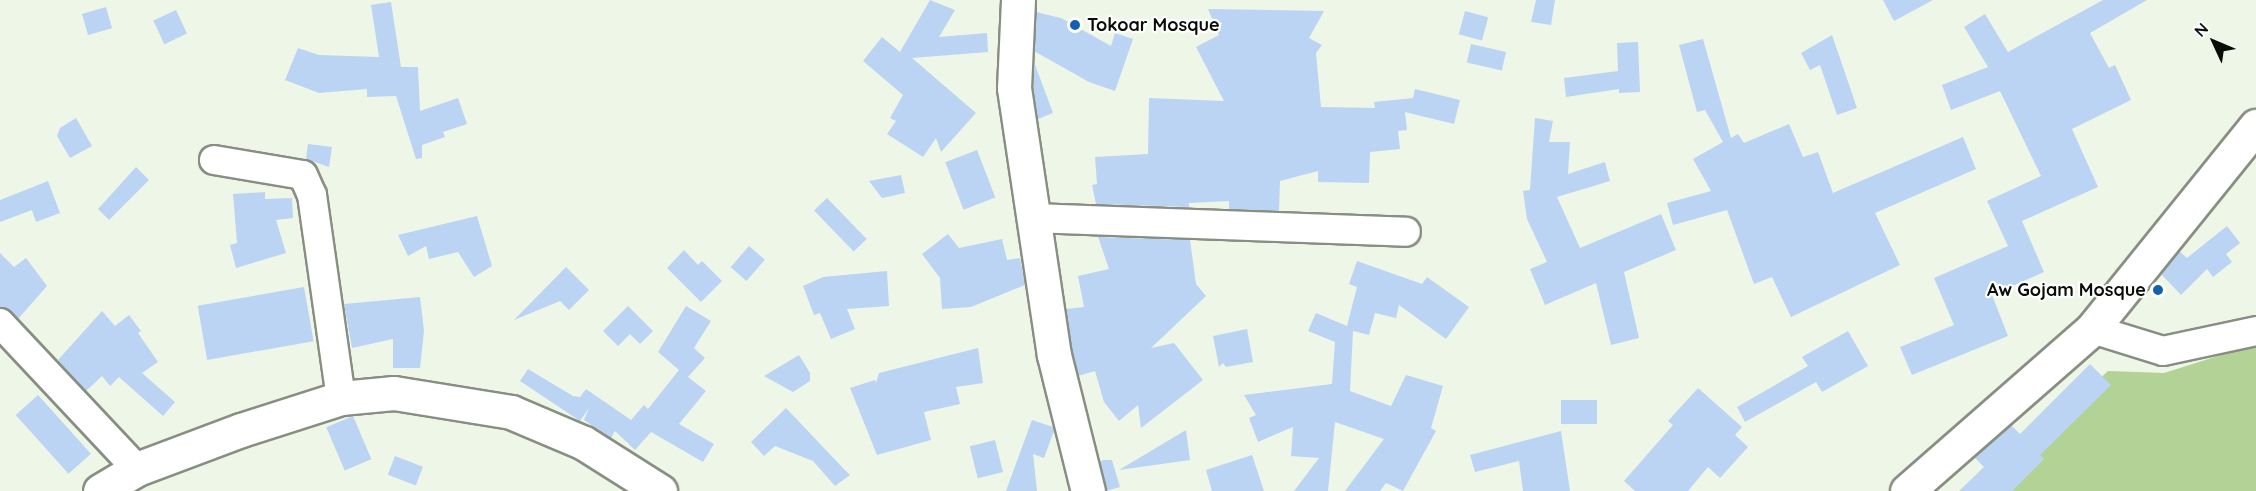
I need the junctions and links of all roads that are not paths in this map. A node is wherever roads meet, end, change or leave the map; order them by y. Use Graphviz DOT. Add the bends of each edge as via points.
graph roads {
  1 [pos="1018,0"];
  2 [pos="2256,126"];
  3 [pos="214,160"];
  4 [pos="1033,218"];
  5 [pos="1406,232"];
  6 [pos="0,323"];
  7 [pos="2092,329"];
  8 [pos="2256,331"];
  9 [pos="340,398"];
  10 [pos="137,469"];
  11 [pos="100,491"];
  12 [pos="660,491"];
  13 [pos="1088,491"];
  14 [pos="1907,491"];
  1 -- 4 [label="street" via="1014,88"];
  2 -- 7 [label="street"];
  3 -- 9 [label="street" via="303,175 312,195"];
  4 -- 5 [label="street"];
  4 -- 13 [label="street" via="1054,355"];
  6 -- 10 [label="street"];
  7 -- 8 [label="street" via="2163,351"];
  7 -- 14 [label="street"];
  9 -- 10 [label="street"];
  9 -- 12 [label="street" via="394,393 511,412 584,443"];
  10 -- 11 [label="street"];
}
